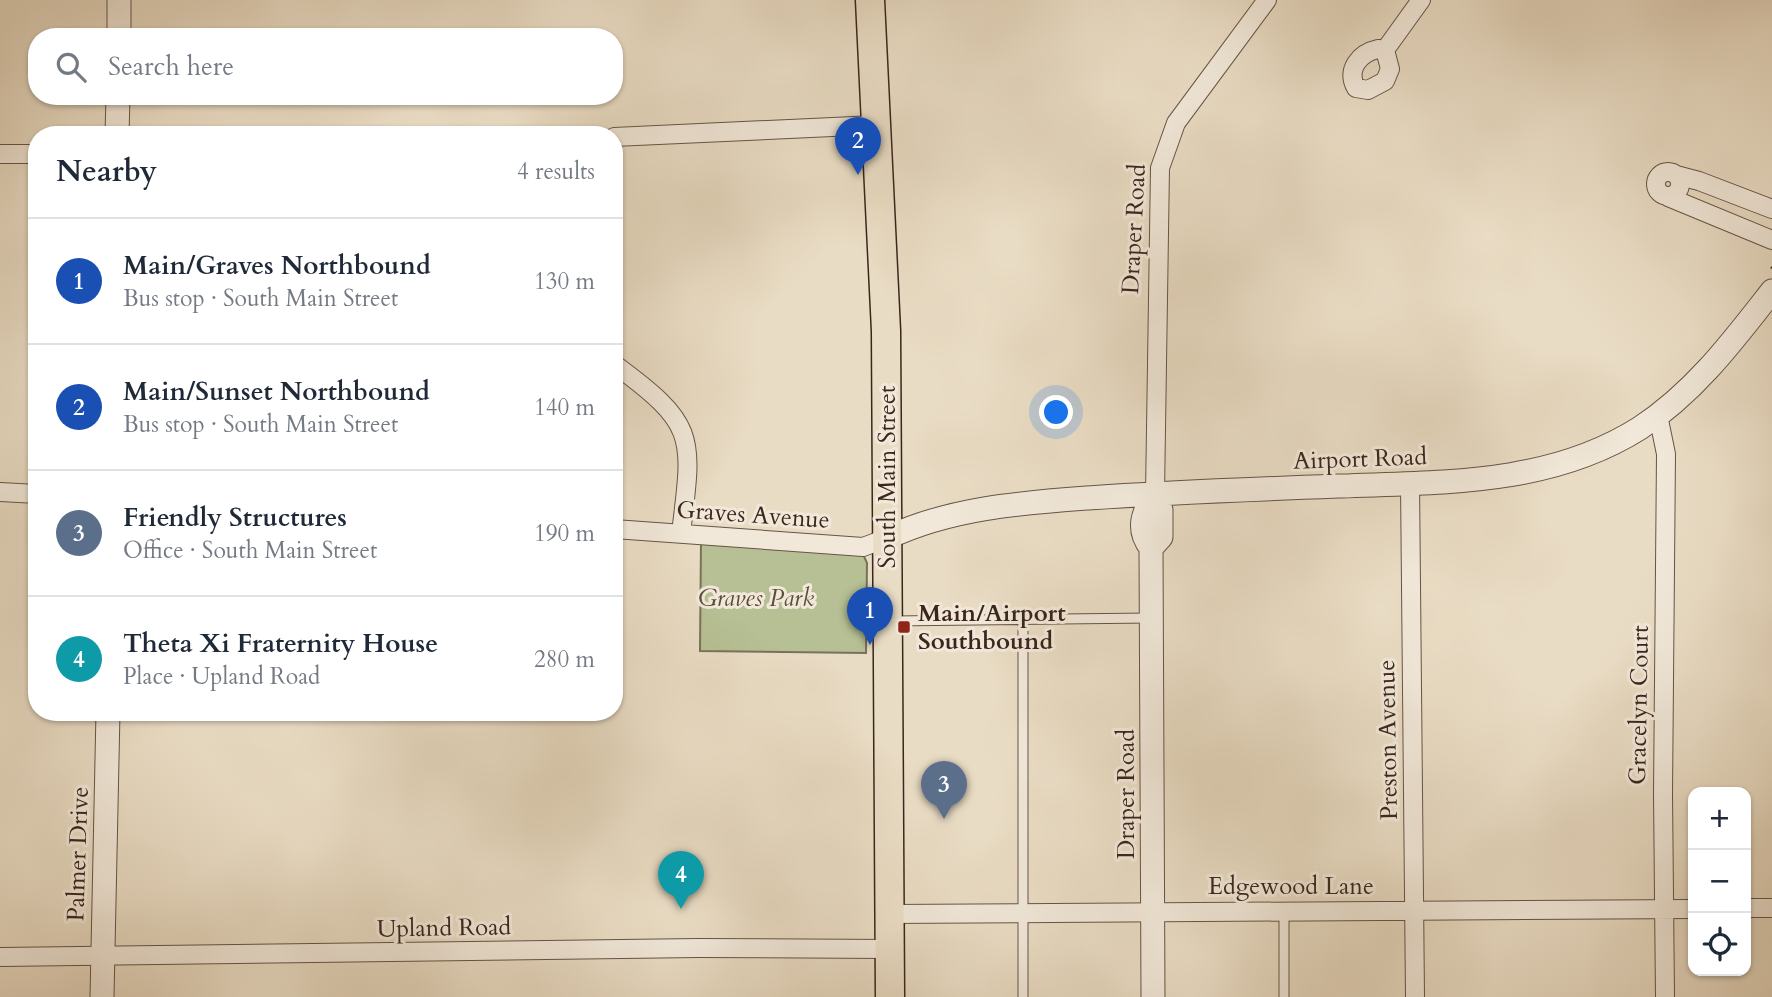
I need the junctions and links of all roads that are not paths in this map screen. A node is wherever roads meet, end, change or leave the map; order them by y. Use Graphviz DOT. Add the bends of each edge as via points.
graph roads {
  1 [pos="119,0"];
  2 [pos="870,0"];
  3 [pos="1267,0"];
  4 [pos="1420,0"];
  5 [pos="119,28"];
  6 [pos="1385,50"];
  7 [pos="118,105"];
  8 [pos="876,125"];
  9 [pos="117,126"];
  10 [pos="623,137"];
  11 [pos="0,154"];
  12 [pos="28,154"];
  13 [pos="1772,209"];
  14 [pos="1772,240"];
  15 [pos="1772,291"];
  16 [pos="623,372"];
  17 [pos="1658,415"];
  18 [pos="1410,483"];
  19 [pos="0,492"];
  20 [pos="28,494"];
  21 [pos="1155,494"];
  22 [pos="623,530"];
  23 [pos="681,533"];
  24 [pos="887,538"];
  25 [pos="1151,618"];
  26 [pos="1023,619"];
  27 [pos="888,621"];
  28 [pos="108,721"];
  29 [pos="1751,908"];
  30 [pos="1772,908"];
  31 [pos="1665,909"];
  32 [pos="1688,909"];
  33 [pos="1284,910"];
  34 [pos="1414,910"];
  35 [pos="1023,911"];
  36 [pos="1153,911"];
  37 [pos="889,914"];
  38 [pos="889,949"];
  39 [pos="0,957"];
  40 [pos="102,957"];
  41 [pos="102,997"];
  42 [pos="890,997"];
  43 [pos="1023,997"];
  44 [pos="1153,997"];
  45 [pos="1284,997"];
  46 [pos="1415,997"];
  47 [pos="1665,997"];
  1 -- 5 [label="street"];
  2 -- 8 [label="main road, South Main Street"];
  3 -- 21 [label="street, Draper Road" via="1176,123 1160,168"];
  4 -- 6 [label="street"];
  7 -- 9 [label="street"];
  8 -- 10 [label="street"];
  8 -- 24 [label="main road, South Main Street" via="886,331"];
  11 -- 12 [label="street"];
  13 -- 14 [label="street" via="1699,180 1667,172 1656,180 1657,190 1668,197"];
  15 -- 17 [label="street, Airport Road" via="1704,373"];
  16 -- 23 [label="street" via="677,419 685,435 689,453"];
  17 -- 18 [label="street, Airport Road" via="1608,445 1544,469 1499,478"];
  17 -- 31 [label="street, Gracelyn Court" via="1666,454"];
  18 -- 21 [label="street, Airport Road"];
  18 -- 34 [label="street, Preston Avenue"];
  19 -- 20 [label="street"];
  21 -- 24 [label="street, Airport Road" via="1014,504 917,524"];
  21 -- 25 [label="street, Draper Road" via="1143,513 1143,537 1151,548"];
  22 -- 23 [label="street, Graves Avenue"];
  23 -- 24 [label="street, Graves Avenue" via="863,547"];
  24 -- 27 [label="main road, South Main Street"];
  25 -- 26 [label="lane"];
  25 -- 36 [label="street, Draper Road"];
  26 -- 27 [label="lane"];
  26 -- 35 [label="lane"];
  27 -- 37 [label="main road, South Main Street"];
  28 -- 40 [label="street, Palmer Drive"];
  29 -- 30 [label="street"];
  31 -- 32 [label="street, Edgewood Lane"];
  31 -- 34 [label="street, Edgewood Lane"];
  31 -- 47 [label="street, Gracelyn Court"];
  33 -- 34 [label="street, Edgewood Lane"];
  33 -- 36 [label="street, Edgewood Lane"];
  33 -- 45 [label="lane"];
  34 -- 46 [label="street, Preston Avenue"];
  35 -- 36 [label="street, Edgewood Lane"];
  35 -- 37 [label="street, Edgewood Lane"];
  35 -- 43 [label="lane"];
  36 -- 44 [label="street, Draper Road"];
  37 -- 38 [label="main road, South Main Street"];
  38 -- 40 [label="street, Upland Road"];
  38 -- 42 [label="main road, South Main Street"];
  39 -- 40 [label="street, Upland Road"];
  40 -- 41 [label="street, Palmer Drive"];
}
